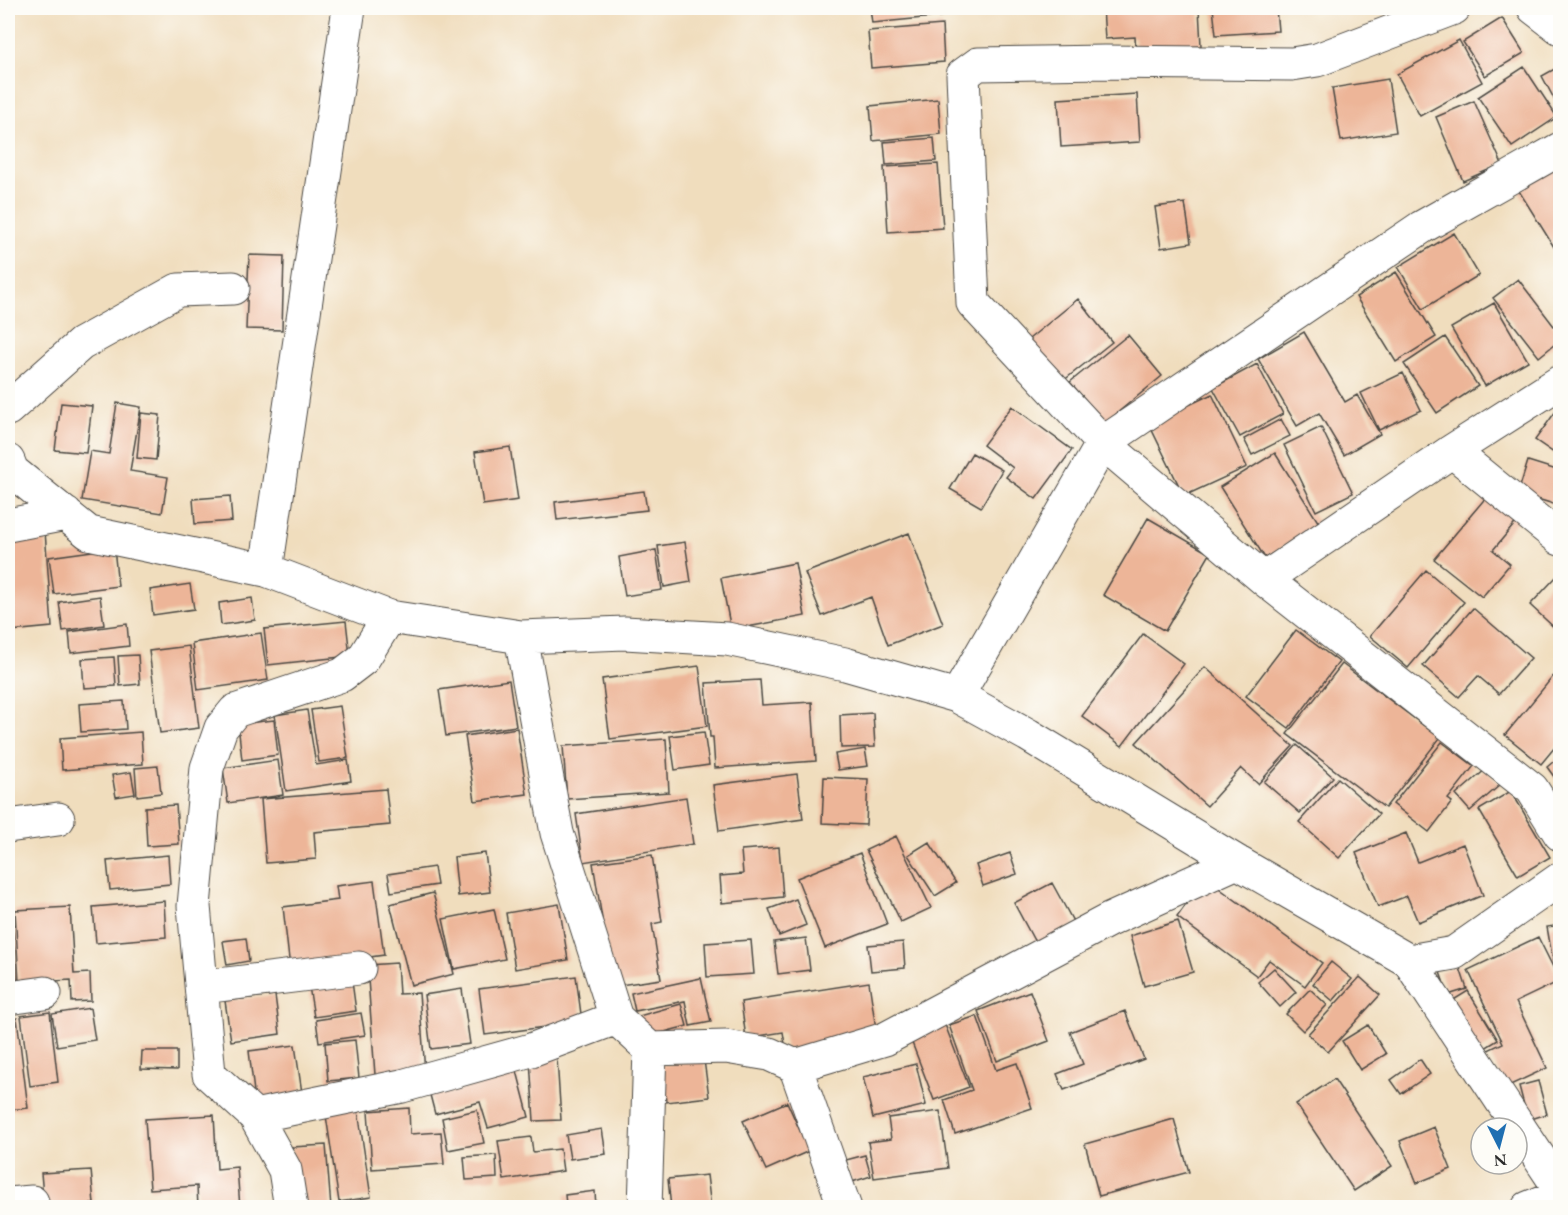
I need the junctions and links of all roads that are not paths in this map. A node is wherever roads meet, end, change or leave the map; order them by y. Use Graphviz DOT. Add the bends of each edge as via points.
graph roads {
  1 [pos="349,8"];
  2 [pos="1454,8"];
  3 [pos="1533,8"];
  4 [pos="1560,27"];
  5 [pos="1560,149"];
  6 [pos="233,288"];
  7 [pos="1560,382"];
  8 [pos="8,409"];
  9 [pos="1103,442"];
  10 [pos="1452,451"];
  11 [pos="8,461"];
  12 [pos="66,514"];
  13 [pos="8,525"];
  14 [pos="1560,539"];
  15 [pos="266,570"];
  16 [pos="1264,579"];
  17 [pos="389,617"];
  18 [pos="521,637"];
  19 [pos="957,696"];
  20 [pos="58,819"];
  21 [pos="8,826"];
  22 [pos="1560,834"];
  23 [pos="1237,862"];
  24 [pos="1560,879"];
  25 [pos="1409,961"];
  26 [pos="359,968"];
  27 [pos="202,987"];
  28 [pos="45,993"];
  29 [pos="8,998"];
  30 [pos="616,1018"];
  31 [pos="650,1048"];
  32 [pos="795,1066"];
  33 [pos="255,1116"];
  34 [pos="1560,1189"];
  35 [pos="1560,1195"];
  36 [pos="291,1208"];
  37 [pos="645,1208"];
  38 [pos="845,1208"];
  39 [pos="1528,1208"];
  1 -- 15 [label="street"];
  2 -- 9 [label="street" via="1317,60 1292,64 978,64 963,75 973,303"];
  3 -- 4 [label="street"];
  5 -- 9 [label="street" via="1422,227"];
  6 -- 8 [label="street" via="178,290 81,344"];
  7 -- 10 [label="street"];
  9 -- 16 [label="street"];
  9 -- 19 [label="street"];
  10 -- 14 [label="street"];
  10 -- 16 [label="street"];
  11 -- 12 [label="street" via="12,471"];
  12 -- 13 [label="street"];
  12 -- 15 [label="street" via="89,533"];
  15 -- 17 [label="street"];
  16 -- 22 [label="street" via="1532,789"];
  17 -- 18 [label="street"];
  17 -- 27 [label="street" via="363,659 342,675 235,711 220,728 207,768 194,906"];
  18 -- 19 [label="street" via="625,633 727,639 845,664"];
  18 -- 30 [label="street" via="557,833"];
  19 -- 23 [label="street"];
  20 -- 21 [label="street"];
  23 -- 25 [label="street"];
  23 -- 32 [label="street" via="1109,920 885,1039"];
  24 -- 25 [label="street" via="1454,953"];
  25 -- 34 [label="street"];
  26 -- 27 [label="street"];
  27 -- 33 [label="street" via="209,1074"];
  28 -- 29 [label="street"];
  30 -- 31 [label="street"];
  30 -- 33 [label="street" via="531,1050 402,1086"];
  31 -- 32 [label="street" via="726,1047 770,1054"];
  31 -- 37 [label="street"];
  32 -- 38 [label="street"];
  33 -- 36 [label="street" via="285,1170"];
  35 -- 39 [label="street"];
}
